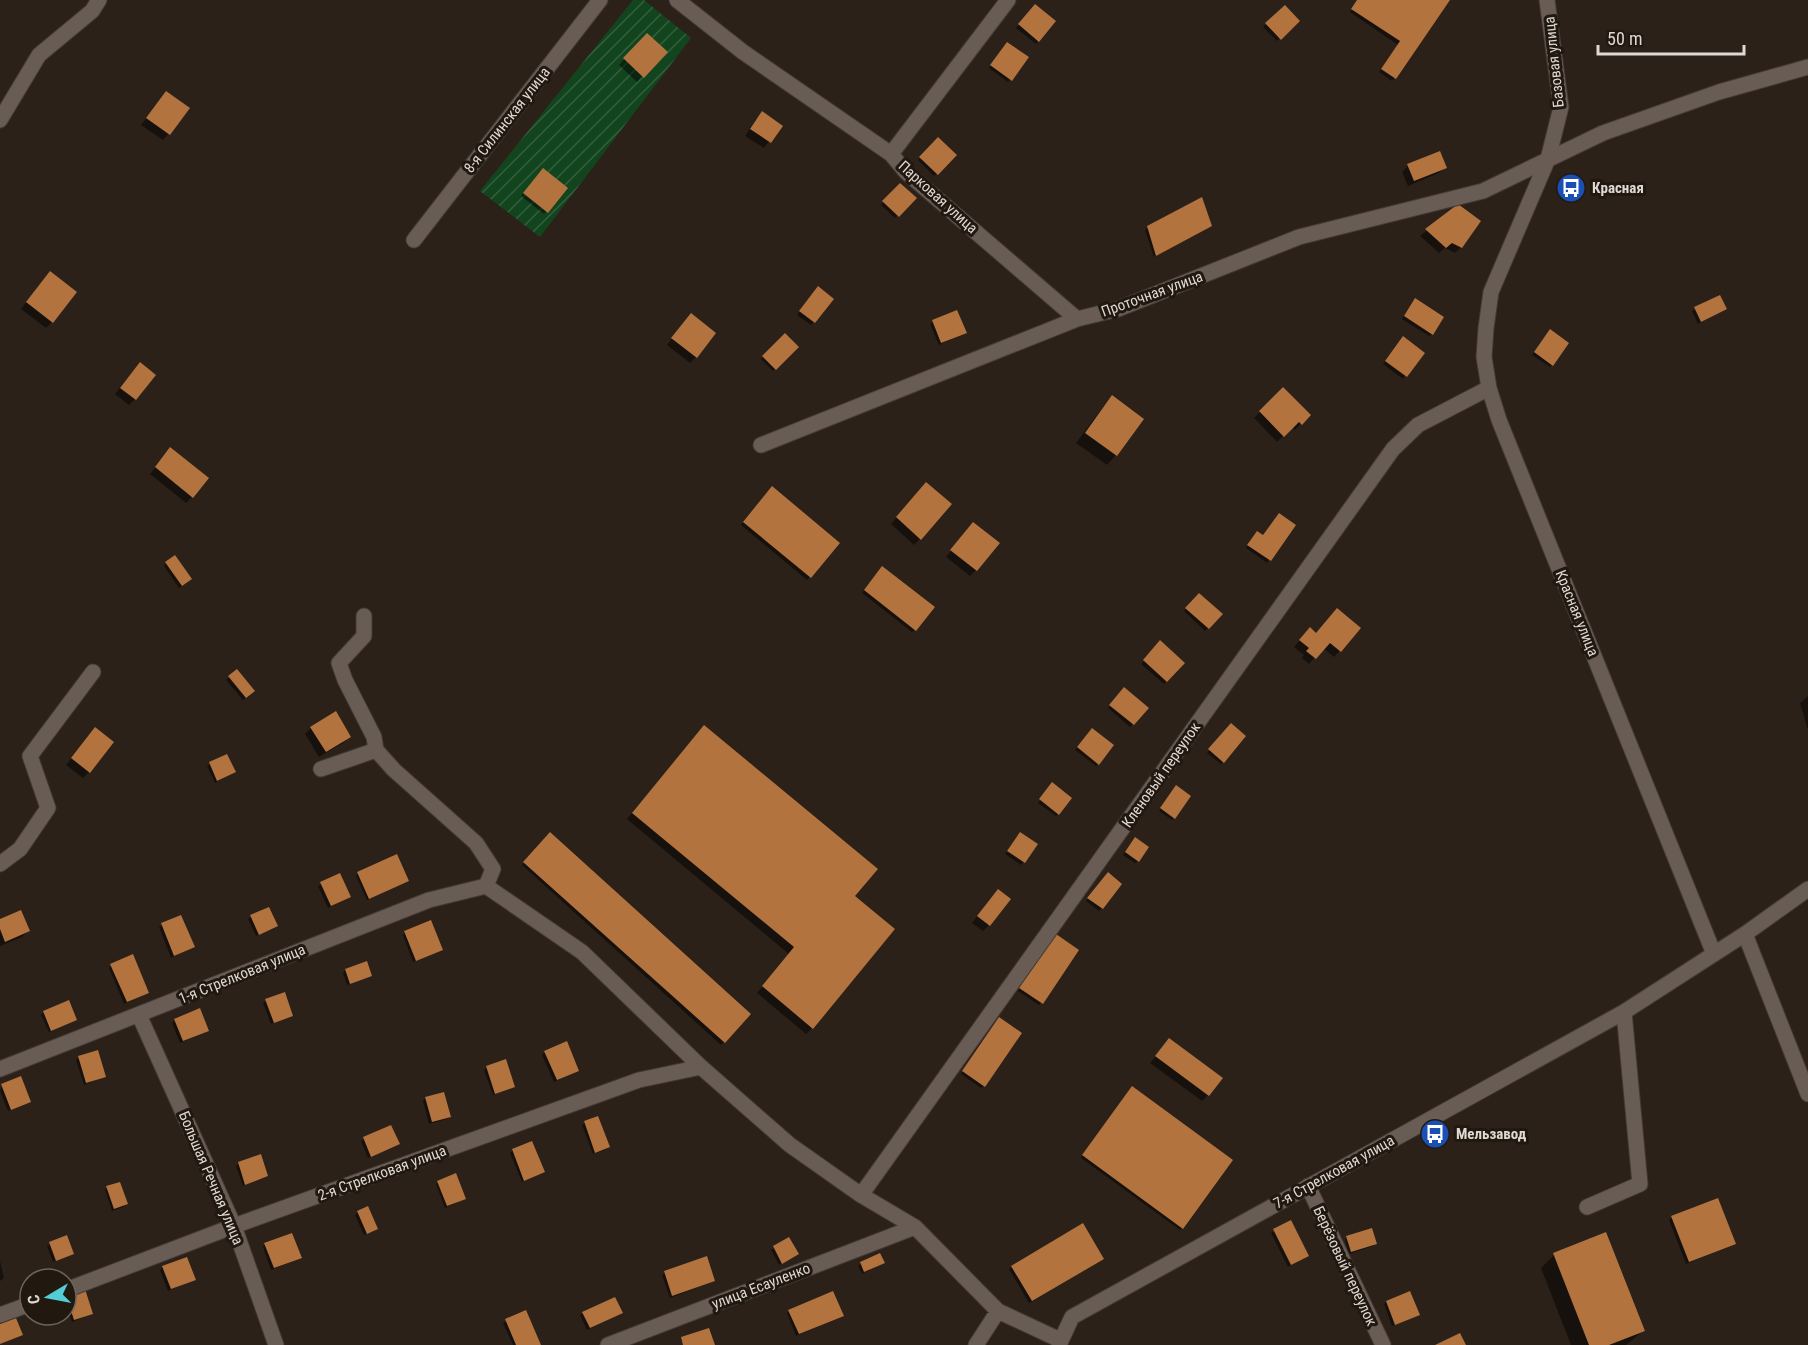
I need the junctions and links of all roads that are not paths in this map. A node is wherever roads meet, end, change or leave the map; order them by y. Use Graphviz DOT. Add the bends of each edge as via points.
graph roads {
  1 [pos="99,0"];
  2 [pos="600,0"];
  3 [pos="677,0"];
  4 [pos="1008,0"];
  5 [pos="1547,0"];
  6 [pos="1808,68"];
  7 [pos="0,120"];
  8 [pos="891,154"];
  9 [pos="1548,159"];
  10 [pos="414,240"];
  11 [pos="1077,319"];
  12 [pos="1489,388"];
  13 [pos="761,445"];
  14 [pos="364,616"];
  15 [pos="93,672"];
  16 [pos="376,750"];
  17 [pos="321,769"];
  18 [pos="0,864"];
  19 [pos="486,886"];
  20 [pos="1808,889"];
  21 [pos="1745,934"];
  22 [pos="1713,954"];
  23 [pos="1624,1012"];
  24 [pos="139,1015"];
  25 [pos="701,1067"];
  26 [pos="0,1069"];
  27 [pos="1808,1094"];
  28 [pos="1308,1186"];
  29 [pos="861,1195"];
  30 [pos="1587,1207"];
  31 [pos="234,1226"];
  32 [pos="915,1227"];
  33 [pos="78,1285"];
  34 [pos="18,1308"];
  35 [pos="998,1311"];
  36 [pos="0,1315"];
  37 [pos="1059,1343"];
  38 [pos="276,1345"];
  39 [pos="608,1345"];
  40 [pos="976,1345"];
  41 [pos="1383,1345"];
  1 -- 7 [label="street" via="39,54"];
  2 -- 10 [label="street, 8-я Силинская улица"];
  3 -- 8 [label="street" via="743,52"];
  4 -- 8 [label="street, Парковая улица"];
  5 -- 9 [label="street, Базовая улица" via="1561,107"];
  6 -- 9 [label="street, Проточная улица" via="1719,92 1603,133"];
  8 -- 11 [label="street, Парковая улица" via="906,172"];
  9 -- 11 [label="street, Проточная улица" via="1483,191 1299,237 1118,309"];
  9 -- 12 [label="street, Красная улица" via="1491,292 1484,357"];
  11 -- 13 [label="street, Проточная улица"];
  12 -- 22 [label="street, Красная улица"];
  12 -- 29 [label="street, Кленовый переулок" via="1418,425 1393,449"];
  14 -- 16 [label="street" via="364,636 339,663 375,737"];
  15 -- 18 [label="street" via="30,756 48,808 20,849"];
  16 -- 17 [label="street"];
  16 -- 19 [label="street" via="476,843 493,869"];
  19 -- 24 [label="street, 1-я Стрелковая улица" via="429,900"];
  19 -- 25 [label="street" via="582,952"];
  20 -- 21 [label="street"];
  21 -- 22 [label="street"];
  21 -- 27 [label="street"];
  22 -- 23 [label="street, 7-я Стрелковая улица"];
  23 -- 28 [label="street, 7-я Стрелковая улица"];
  23 -- 30 [label="street" via="1640,1184"];
  24 -- 26 [label="street, 1-я Стрелковая улица"];
  24 -- 31 [label="street, Большая Речная улица"];
  25 -- 29 [label="street" via="790,1146"];
  25 -- 31 [label="street, 2-я Стрелковая улица" via="639,1080"];
  28 -- 37 [label="street, 7-я Стрелковая улица" via="1072,1317"];
  28 -- 41 [label="street, Берёзовый переулок"];
  29 -- 32 [label="street"];
  31 -- 33 [label="street, 2-я Стрелковая улица"];
  31 -- 38 [label="street, Большая Речная улица"];
  32 -- 35 [label="street"];
  32 -- 39 [label="street, улица Есауленко"];
  34 -- 36 [label="street"];
  35 -- 37 [label="street"];
  35 -- 40 [label="street"];
}
